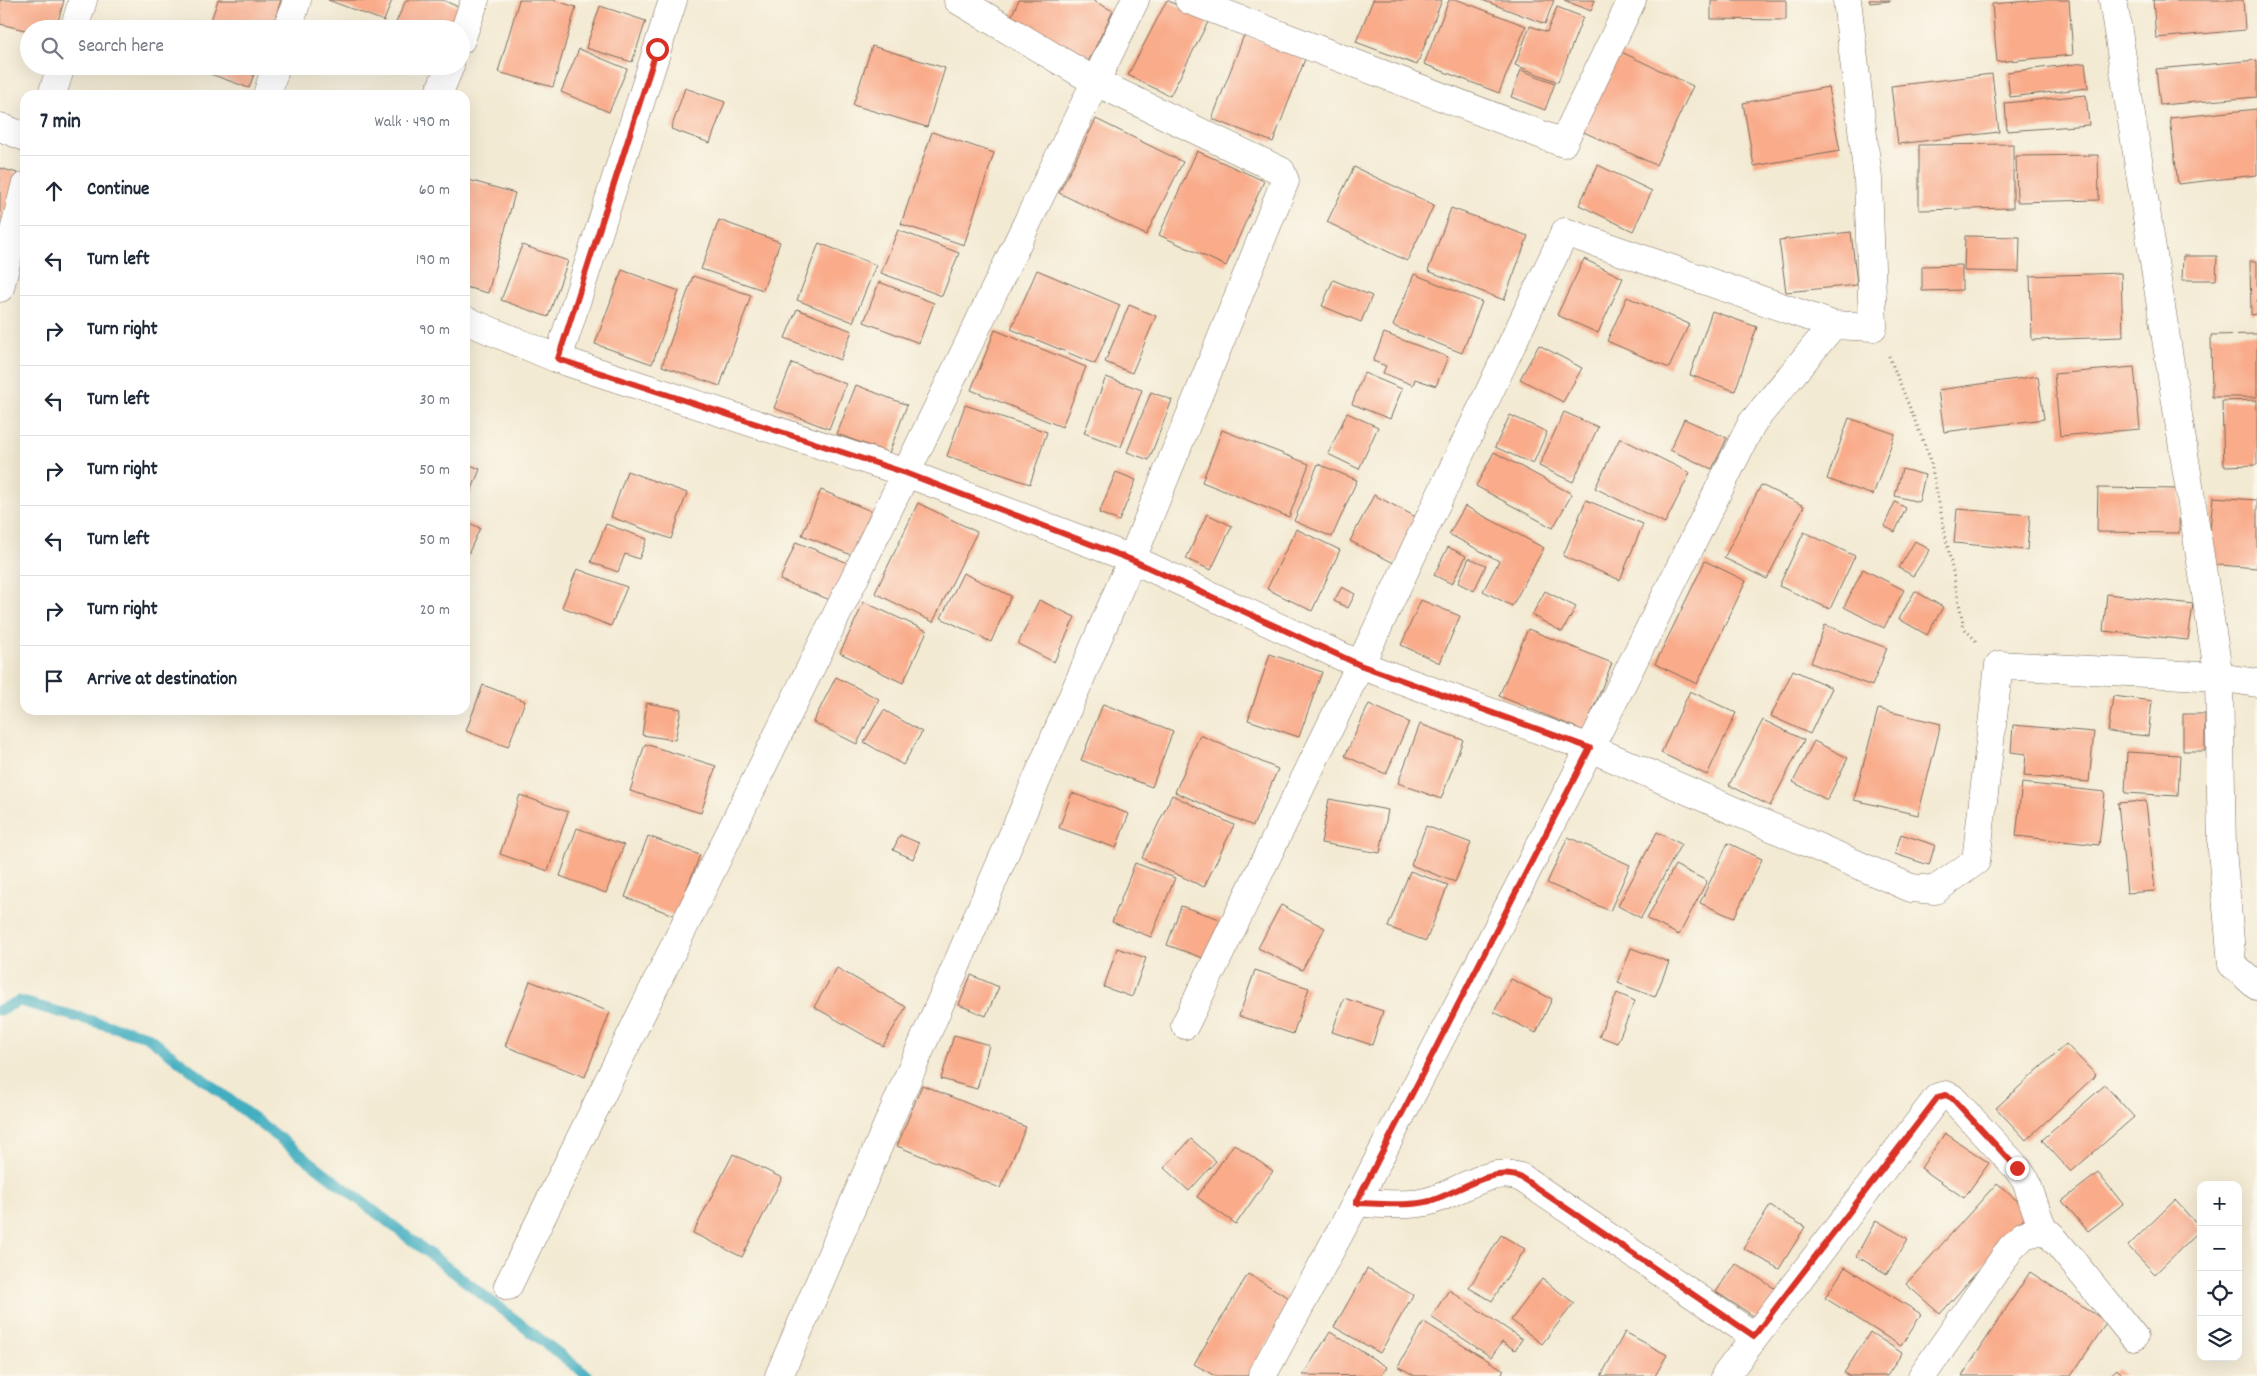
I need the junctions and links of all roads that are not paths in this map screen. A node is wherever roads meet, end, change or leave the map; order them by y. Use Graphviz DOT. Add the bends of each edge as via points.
graph roads {
  1 [pos="83,0"];
  2 [pos="297,0"];
  3 [pos="475,0"];
  4 [pos="673,0"];
  5 [pos="958,0"];
  6 [pos="1135,0"];
  7 [pos="1189,0"];
  8 [pos="1632,0"];
  9 [pos="1847,0"];
  10 [pos="2113,0"];
  11 [pos="77,20"];
  12 [pos="291,20"];
  13 [pos="468,20"];
  14 [pos="58,75"];
  15 [pos="273,75"];
  16 [pos="446,75"];
  17 [pos="1096,82"];
  18 [pos="54,90"];
  19 [pos="269,90"];
  20 [pos="440,90"];
  21 [pos="0,127"];
  22 [pos="20,135"];
  23 [pos="20,206"];
  24 [pos="0,288"];
  25 [pos="470,322"];
  26 [pos="1833,325"];
  27 [pos="558,359"];
  28 [pos="906,473"];
  29 [pos="1132,560"];
  30 [pos="1360,665"];
  31 [pos="2219,677"];
  32 [pos="2257,683"];
  33 [pos="1590,748"];
  34 [pos="2257,986"];
  35 [pos="1185,1025"];
  36 [pos="1356,1203"];
  37 [pos="2043,1230"];
  38 [pos="508,1286"];
  39 [pos="1754,1336"];
  40 [pos="2134,1337"];
  41 [pos="779,1376"];
  42 [pos="1262,1376"];
  43 [pos="1725,1376"];
  44 [pos="1922,1376"];
  1 -- 11 [label="street"];
  2 -- 12 [label="street"];
  3 -- 13 [label="street"];
  4 -- 27 [label="street"];
  5 -- 17 [label="street"];
  6 -- 17 [label="street"];
  7 -- 8 [label="street" via="1563,144"];
  9 -- 26 [label="street" via="1868,179 1873,328"];
  10 -- 31 [label="street"];
  14 -- 18 [label="street"];
  15 -- 19 [label="street"];
  16 -- 20 [label="street"];
  17 -- 28 [label="street"];
  17 -- 29 [label="street" via="1281,171 1285,177"];
  21 -- 22 [label="street"];
  23 -- 24 [label="street"];
  25 -- 27 [label="street"];
  26 -- 30 [label="street" via="1565,232"];
  26 -- 33 [label="street" via="1752,423"];
  27 -- 28 [label="street"];
  28 -- 29 [label="street"];
  28 -- 38 [label="street"];
  29 -- 30 [label="street"];
  29 -- 41 [label="street"];
  30 -- 33 [label="street"];
  30 -- 35 [label="street"];
  31 -- 32 [label="street"];
  31 -- 33 [label="street" via="1999,665 1976,862 1935,890 1911,888"];
  31 -- 34 [label="street" via="2222,850 2232,964"];
  33 -- 36 [label="street"];
  36 -- 39 [label="street" via="1430,1201 1488,1177 1513,1174"];
  36 -- 42 [label="street"];
  37 -- 39 [label="street" via="2022,1175 1952,1098 1943,1095 1935,1101"];
  37 -- 40 [label="street" via="2051,1235"];
  37 -- 44 [label="street" via="2024,1235 2011,1248"];
  39 -- 43 [label="street"];
}
